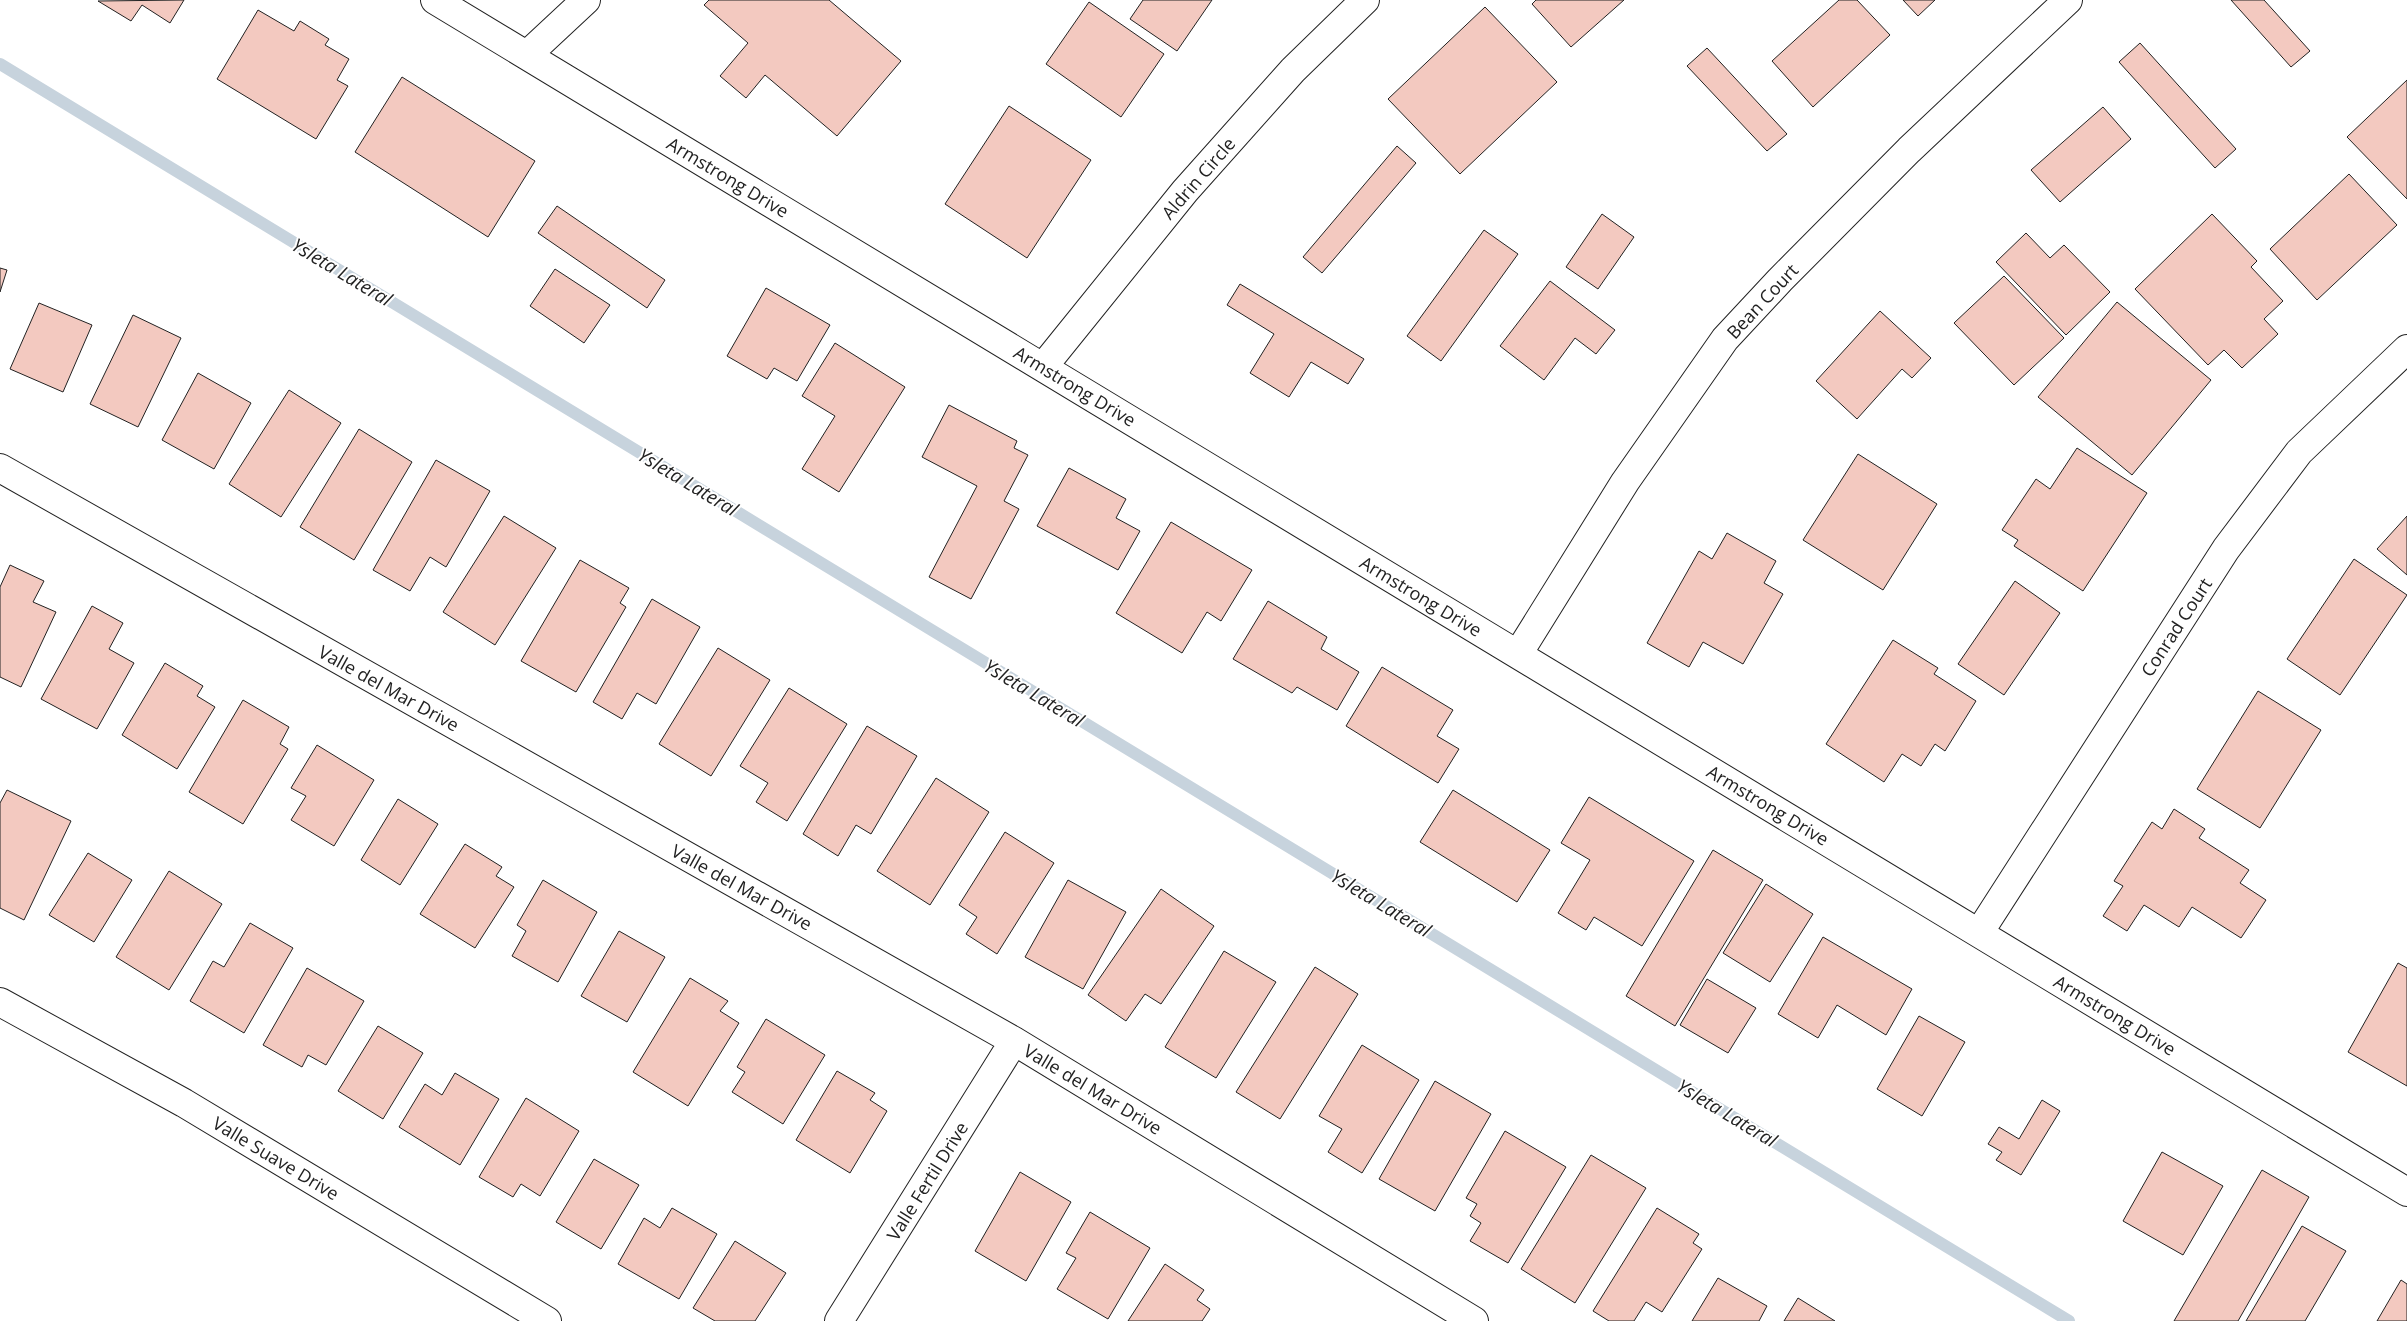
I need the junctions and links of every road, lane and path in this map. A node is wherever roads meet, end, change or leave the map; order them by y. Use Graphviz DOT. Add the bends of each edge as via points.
graph roads {
  1 [pos="435,0"];
  2 [pos="586,0"];
  3 [pos="1365,0"];
  4 [pos="2068,0"];
  5 [pos="527,56"];
  6 [pos="2407,349"];
  7 [pos="1044,368"];
  8 [pos="0,468"];
  9 [pos="1518,654"];
  10 [pos="1979,932"];
  11 [pos="0,1002"];
  12 [pos="1014,1041"];
  13 [pos="2407,1192"];
  14 [pos="548,1321"];
  15 [pos="839,1321"];
  16 [pos="1474,1321"];
  1 -- 5 [label="street, Armstrong Drive"];
  2 -- 5 [label="street"];
  3 -- 7 [label="street, Aldrin Circle" via="1294,70 1185,191"];
  4 -- 9 [label="street, Bean Court" via="1908,150 1725,340 1625,482"];
  5 -- 7 [label="street, Armstrong Drive"];
  6 -- 10 [label="street, Conrad Court" via="2299,452 2226,549"];
  7 -- 9 [label="street, Armstrong Drive"];
  8 -- 12 [label="street, Valle del Mar Drive"];
  9 -- 10 [label="street, Armstrong Drive"];
  10 -- 13 [label="street, Armstrong Drive"];
  11 -- 14 [label="street, Valle Suave Drive" via="184,1103"];
  12 -- 15 [label="street, Valle Fertil Drive"];
  12 -- 16 [label="street, Valle del Mar Drive"];
}
